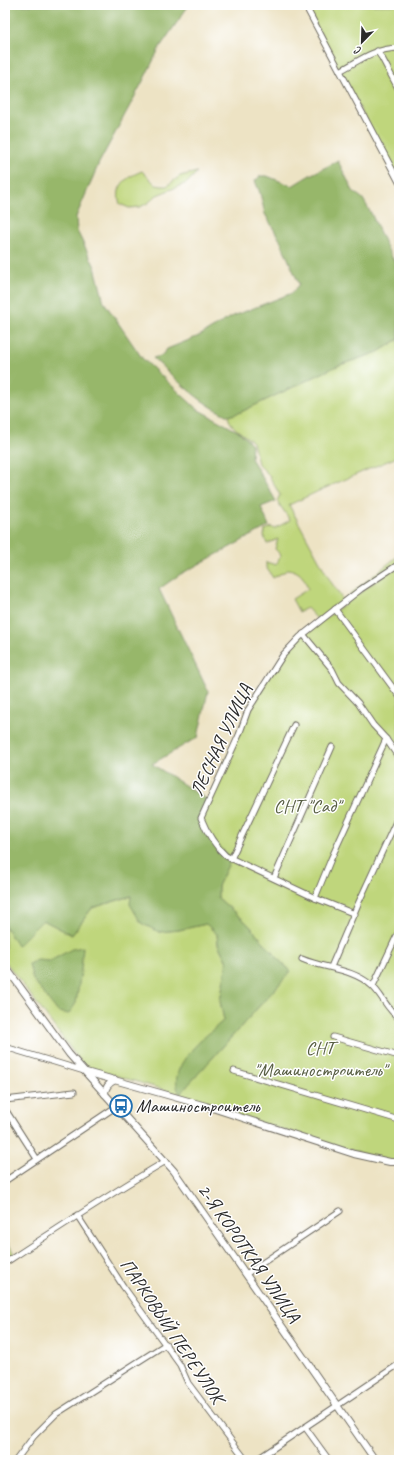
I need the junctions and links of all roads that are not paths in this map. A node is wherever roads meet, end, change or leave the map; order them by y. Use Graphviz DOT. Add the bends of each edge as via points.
graph roads {
  1 [pos="305,5"];
  2 [pos="399,48"];
  3 [pos="377,51"];
  4 [pos="340,71"];
  5 [pos="399,90"];
  6 [pos="399,182"];
  7 [pos="399,564"];
  8 [pos="335,609"];
  9 [pos="303,634"];
  10 [pos="399,696"];
  11 [pos="294,725"];
  12 [pos="386,739"];
  13 [pos="332,748"];
  14 [pos="399,758"];
  15 [pos="399,815"];
  16 [pos="231,859"];
  17 [pos="274,878"];
  18 [pos="315,898"];
  19 [pos="355,914"];
  20 [pos="399,931"];
  21 [pos="302,959"];
  22 [pos="5,966"];
  23 [pos="332,967"];
  24 [pos="373,986"];
  25 [pos="399,1018"];
  26 [pos="333,1037"];
  27 [pos="5,1046"];
  28 [pos="399,1056"];
  29 [pos="234,1071"];
  30 [pos="86,1072"];
  31 [pos="116,1080"];
  32 [pos="74,1092"];
  33 [pos="105,1094"];
  34 [pos="5,1100"];
  35 [pos="117,1106"];
  36 [pos="5,1109"];
  37 [pos="399,1120"];
  38 [pos="37,1159"];
  39 [pos="166,1161"];
  40 [pos="399,1162"];
  41 [pos="5,1181"];
  42 [pos="340,1211"];
  43 [pos="77,1215"];
  44 [pos="5,1263"];
  45 [pos="246,1274"];
  46 [pos="166,1344"];
  47 [pos="399,1364"];
  48 [pos="337,1406"];
  49 [pos="305,1427"];
  50 [pos="16,1460"];
  51 [pos="246,1460"];
  52 [pos="256,1460"];
  53 [pos="329,1460"];
  54 [pos="375,1460"];
  1 -- 4 [label="street"];
  2 -- 3 [label="street" via="384,48"];
  3 -- 4 [label="street"];
  3 -- 5 [label="street"];
  4 -- 6 [label="street"];
  7 -- 8 [label="street"];
  8 -- 9 [label="street"];
  8 -- 10 [label="street"];
  9 -- 12 [label="street" via="332,669 339,684 358,703"];
  9 -- 16 [label="street, ЛЕСНАЯ УЛИЦА" via="283,655 248,710 201,818 216,847"];
  11 -- 16 [label="street"];
  12 -- 14 [label="street"];
  12 -- 18 [label="street"];
  13 -- 17 [label="street"];
  15 -- 19 [label="street"];
  16 -- 17 [label="street"];
  17 -- 18 [label="street"];
  18 -- 19 [label="street"];
  19 -- 23 [label="street"];
  20 -- 24 [label="street"];
  21 -- 23 [label="street"];
  22 -- 30 [label="street, 2-Я КОРОТКАЯ УЛИЦА" via="69,1054"];
  23 -- 24 [label="street" via="352,973"];
  24 -- 25 [label="street"];
  26 -- 28 [label="street"];
  27 -- 30 [label="street"];
  29 -- 37 [label="street"];
  30 -- 31 [label="street"];
  30 -- 33 [label="street, 2-Я КОРОТКАЯ УЛИЦА"];
  31 -- 33 [label="street" via="110,1082"];
  31 -- 40 [label="street" via="354,1154"];
  32 -- 34 [label="street"];
  33 -- 35 [label="street, 2-Я КОРОТКАЯ УЛИЦА"];
  35 -- 38 [label="street"];
  35 -- 39 [label="street, 2-Я КОРОТКАЯ УЛИЦА"];
  36 -- 38 [label="street"];
  38 -- 41 [label="street"];
  39 -- 43 [label="street"];
  39 -- 45 [label="street, 2-Я КОРОТКАЯ УЛИЦА"];
  42 -- 45 [label="street"];
  43 -- 44 [label="street"];
  43 -- 46 [label="street, ПАРКОВЫЙ ПЕРЕУЛОК" via="123,1286"];
  45 -- 48 [label="street, 2-Я КОРОТКАЯ УЛИЦА"];
  46 -- 50 [label="street" via="56,1414 34,1436"];
  46 -- 51 [label="street, ПАРКОВЫЙ ПЕРЕУЛОК" via="188,1383"];
  47 -- 48 [label="street"];
  48 -- 49 [label="street"];
  48 -- 54 [label="street, 2-Я КОРОТКАЯ УЛИЦА"];
  49 -- 52 [label="street"];
  49 -- 53 [label="street"];
}
